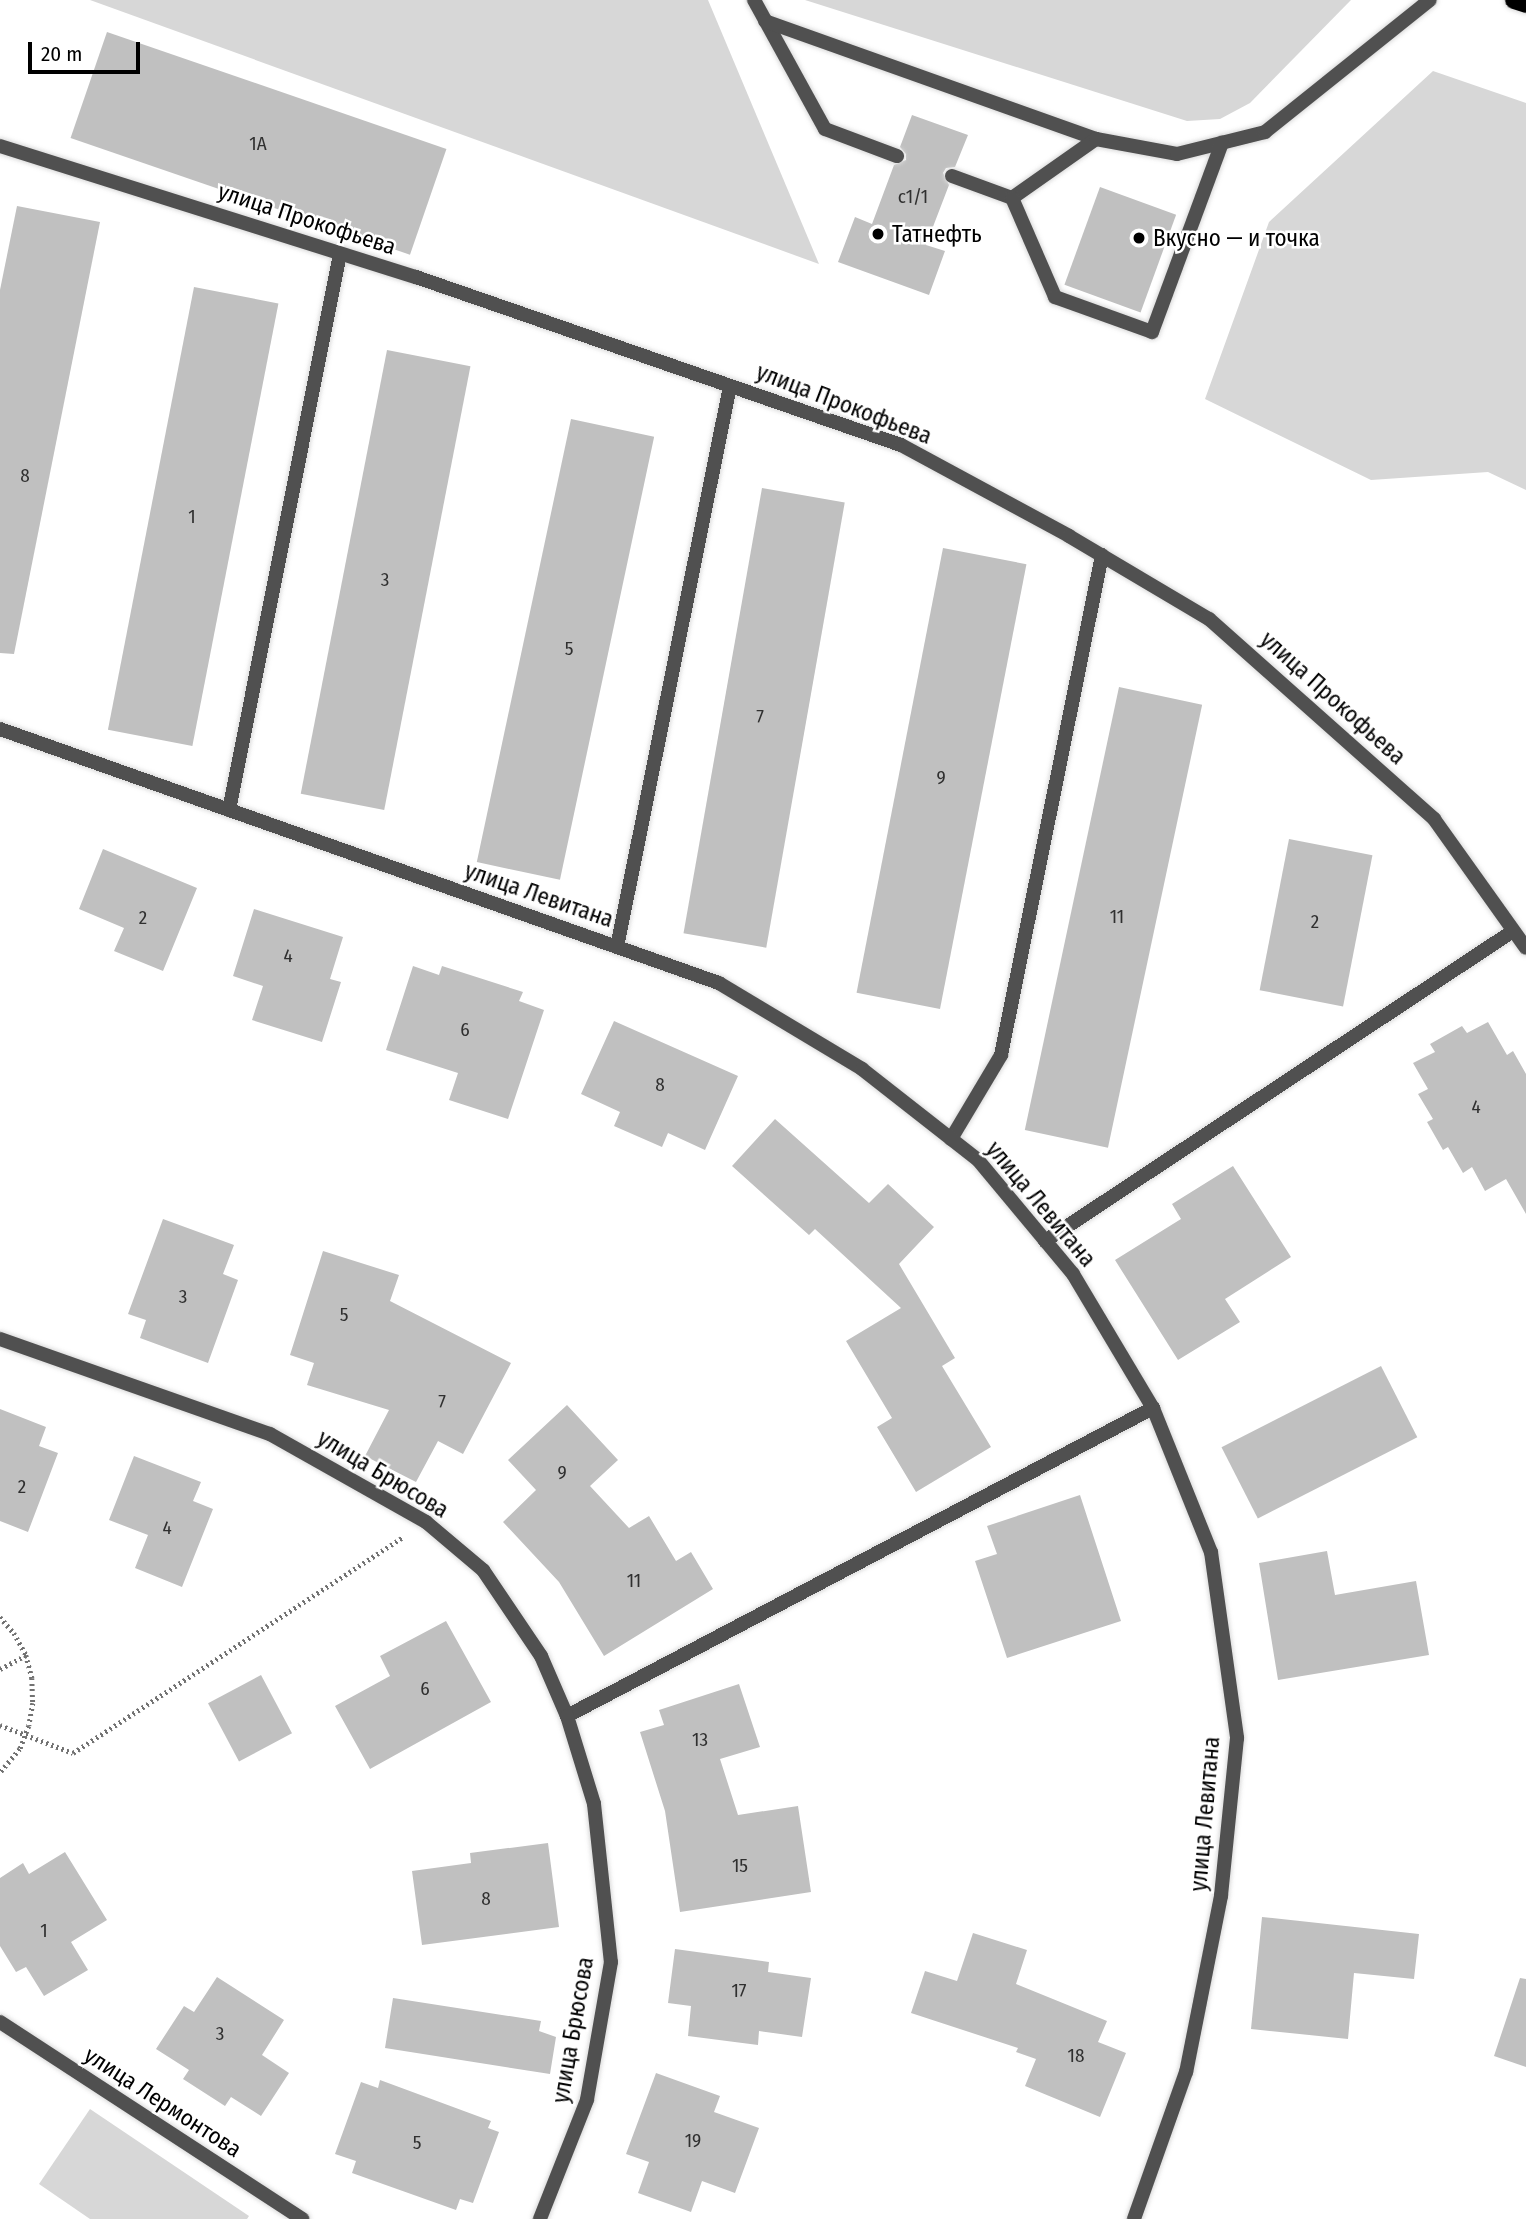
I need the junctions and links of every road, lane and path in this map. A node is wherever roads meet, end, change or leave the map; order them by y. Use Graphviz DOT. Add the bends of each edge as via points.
graph roads {
  1 [pos="754,0"];
  2 [pos="1430,0"];
  3 [pos="1514,0"];
  4 [pos="1526,4"];
  5 [pos="765,21"];
  6 [pos="1096,139"];
  7 [pos="1222,143"];
  8 [pos="0,146"];
  9 [pos="897,156"];
  10 [pos="952,176"];
  11 [pos="1012,198"];
  12 [pos="340,254"];
  13 [pos="730,386"];
  14 [pos="1102,555"];
  15 [pos="0,729"];
  16 [pos="229,810"];
  17 [pos="1513,930"];
  18 [pos="617,947"];
  19 [pos="1526,948"];
  20 [pos="951,1139"];
  21 [pos="1045,1241"];
  22 [pos="0,1339"];
  23 [pos="1153,1408"];
  24 [pos="426,1522"];
  25 [pos="0,1617"];
  26 [pos="26,1655"];
  27 [pos="0,1669"];
  28 [pos="568,1716"];
  29 [pos="0,1725"];
  30 [pos="25,1735"];
  31 [pos="0,1773"];
  32 [pos="0,2022"];
  33 [pos="302,2219"];
  34 [pos="540,2219"];
  35 [pos="1134,2219"];
  1 -- 5 [label="street"];
  2 -- 7 [label="street" via="1265,132"];
  3 -- 4 [label="main road"];
  5 -- 6 [label="street"];
  5 -- 9 [label="street" via="825,129"];
  6 -- 7 [label="street" via="1177,154"];
  6 -- 11 [label="street"];
  7 -- 11 [label="street" via="1152,332 1055,297"];
  8 -- 12 [label="street, улица Прокофьева"];
  10 -- 11 [label="street"];
  12 -- 13 [label="street, улица Прокофьева"];
  12 -- 16 [label="street"];
  13 -- 14 [label="street, улица Прокофьева" via="901,444"];
  13 -- 18 [label="street"];
  14 -- 17 [label="street, улица Прокофьева" via="1209,619 1434,819"];
  14 -- 20 [label="street" via="1001,1055"];
  15 -- 16 [label="street, улица Левитана"];
  16 -- 18 [label="street, улица Левитана"];
  17 -- 19 [label="street, улица Прокофьева"];
  17 -- 21 [label="street"];
  18 -- 20 [label="street, улица Левитана" via="719,983 862,1069"];
  20 -- 21 [label="street, улица Левитана" via="978,1160"];
  21 -- 23 [label="street, улица Левитана" via="1073,1274"];
  22 -- 24 [label="street, улица Брюсова" via="271,1434"];
  23 -- 28 [label="street"];
  23 -- 35 [label="street, улица Левитана" via="1210,1552 1237,1738 1221,1896 1186,2072"];
  24 -- 28 [label="street, улица Брюсова" via="482,1570 541,1656"];
  24 -- 30 [label="path" via="73,1753"];
  25 -- 26 [label="path"];
  26 -- 27 [label="path"];
  26 -- 30 [label="path" via="33,1703"];
  28 -- 34 [label="street, улица Брюсова" via="594,1804 611,1962 587,2100"];
  29 -- 30 [label="path"];
  30 -- 31 [label="path" via="20,1749"];
  32 -- 33 [label="street, улица Лермонтова"];
}
